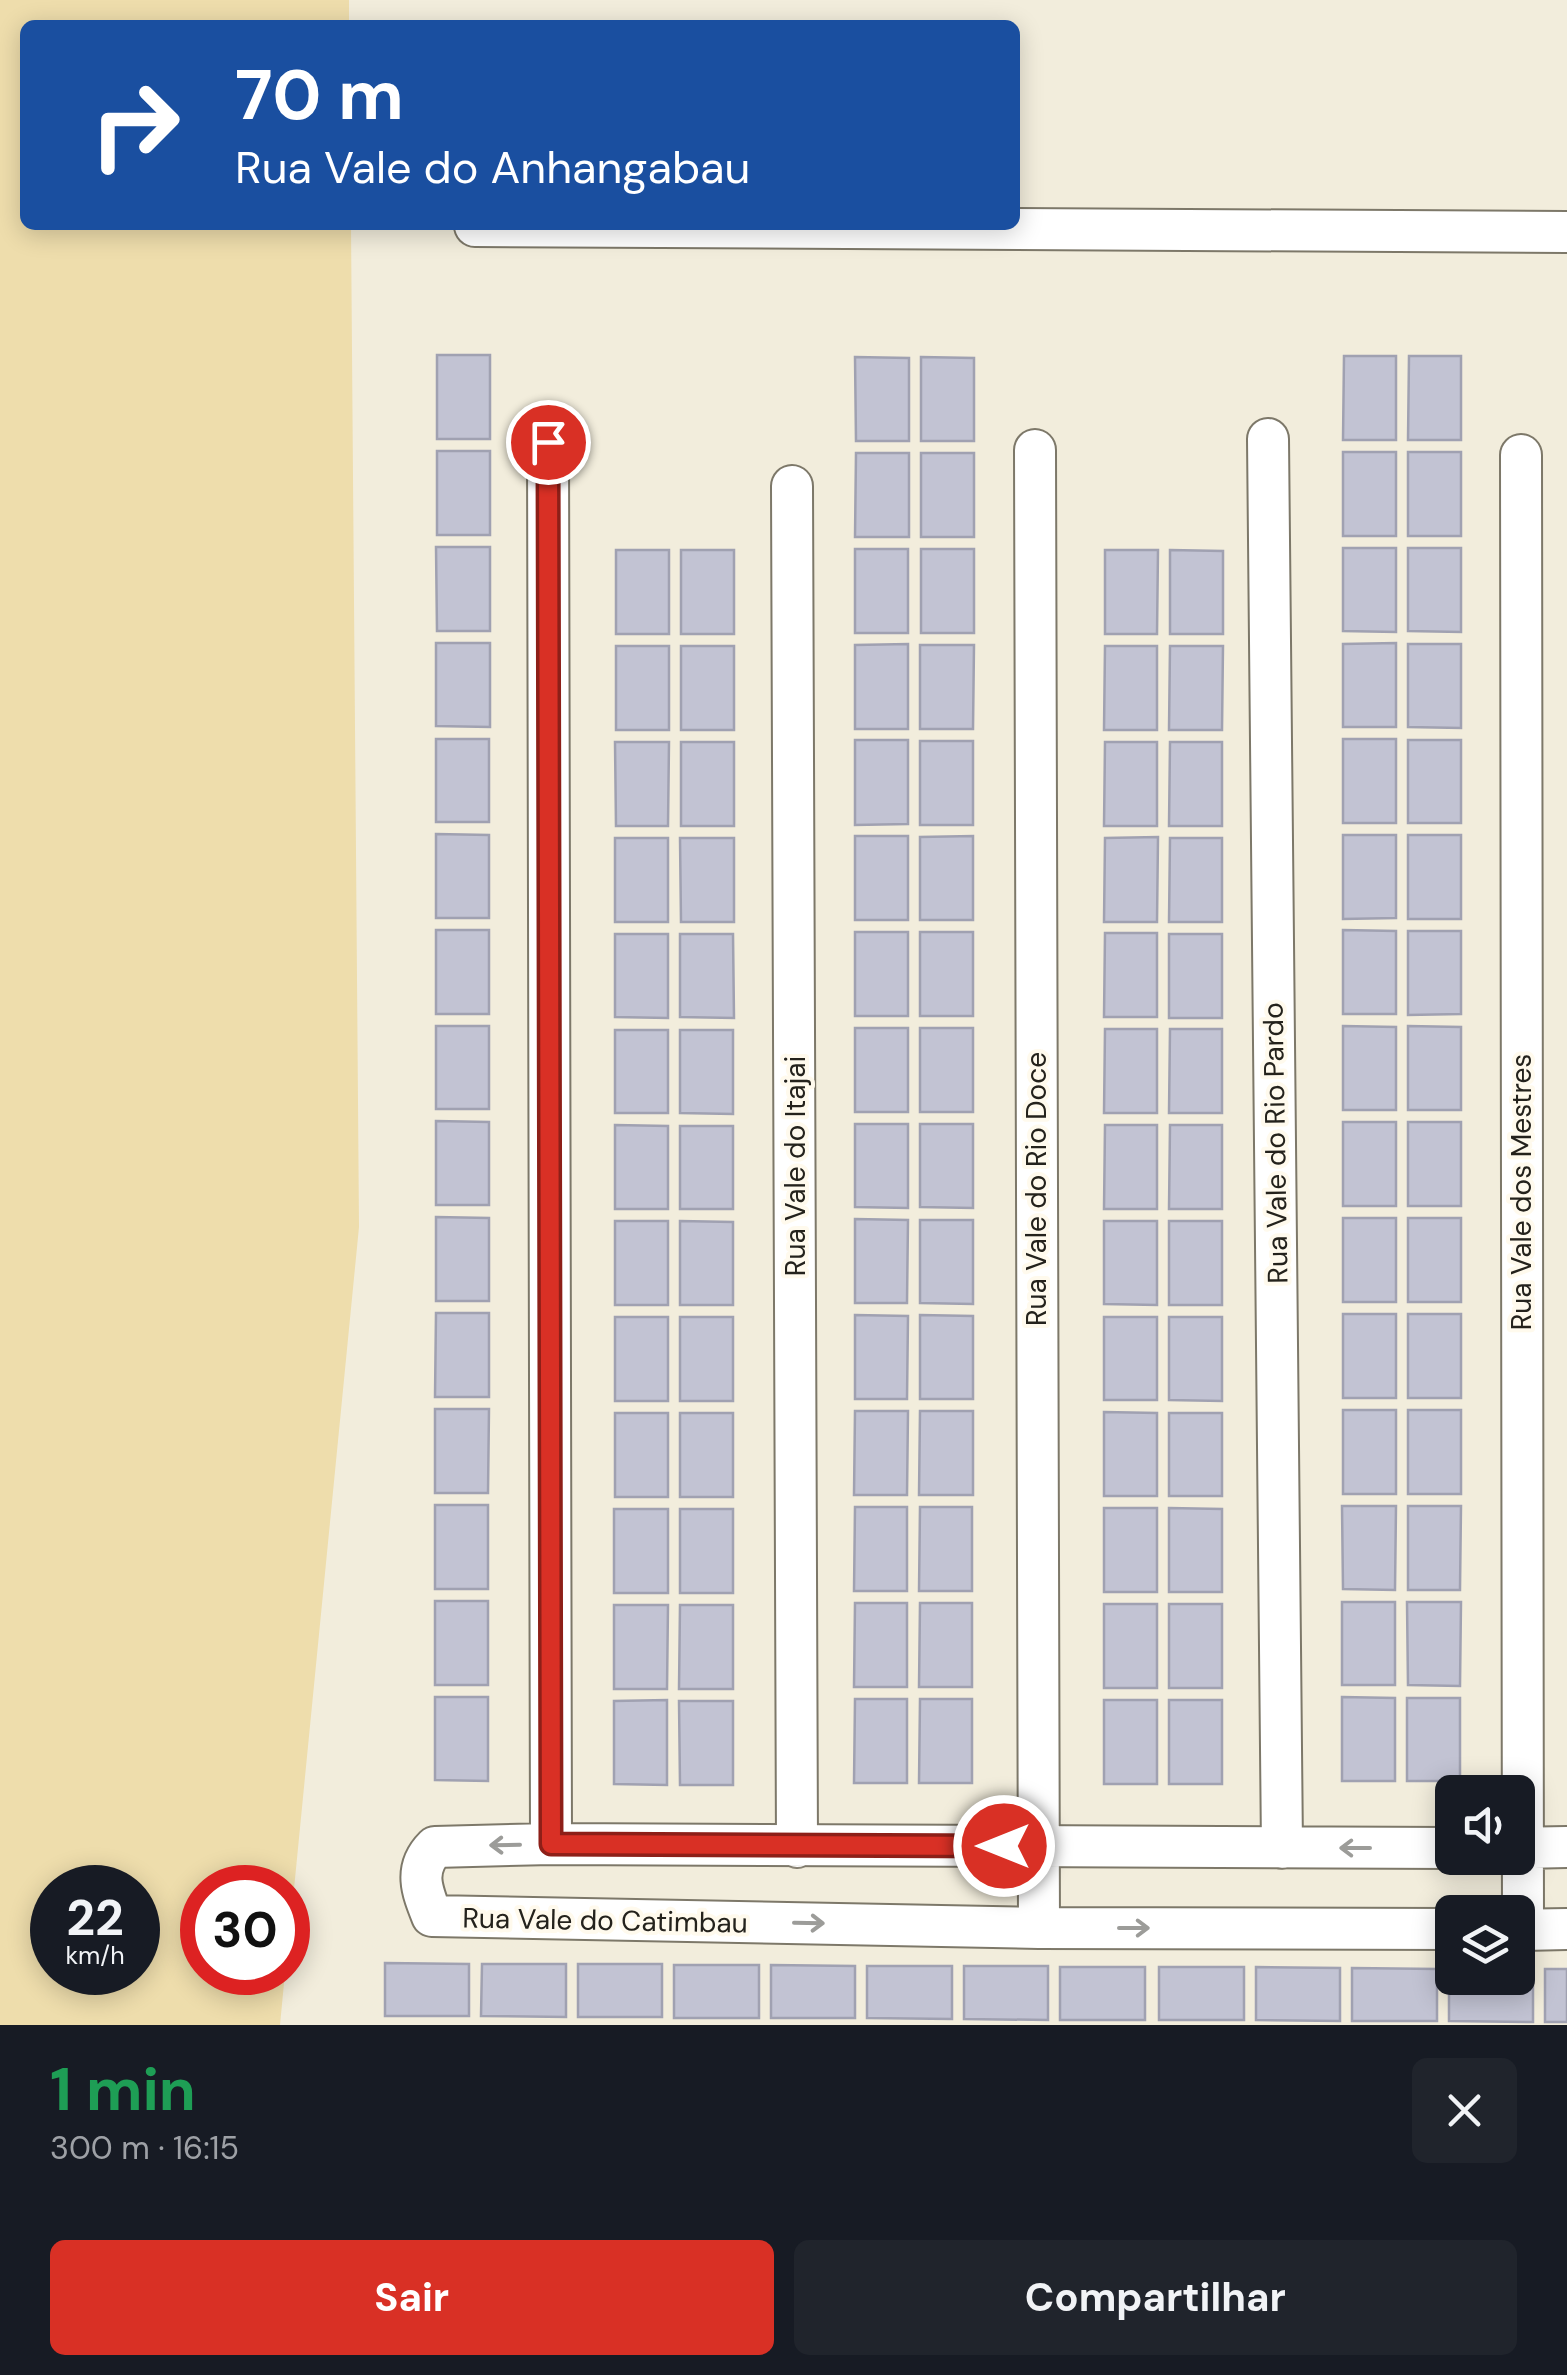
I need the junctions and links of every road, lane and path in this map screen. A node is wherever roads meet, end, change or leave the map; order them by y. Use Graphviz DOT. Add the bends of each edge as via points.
graph roads {
  1 [pos="1020,229"];
  2 [pos="1567,232"];
  3 [pos="1268,439"];
  4 [pos="548,442"];
  5 [pos="1035,450"];
  6 [pos="1521,455"];
  7 [pos="792,486"];
  8 [pos="1519,1775"];
  9 [pos="551,1844"];
  10 [pos="1038,1846"];
  11 [pos="798,1847"];
  12 [pos="1567,1847"];
  13 [pos="1282,1848"];
  14 [pos="1435,1848"];
  15 [pos="1535,1848"];
  16 [pos="1039,1928"];
  17 [pos="1435,1930"];
  18 [pos="1535,1930"];
  19 [pos="1567,1930"];
  1 -- 2 [label="street"];
  3 -- 13 [label="street, Rua Vale do Rio Pardo"];
  4 -- 9 [label="street"];
  5 -- 10 [label="street, Rua Vale do Rio Doce"];
  6 -- 8 [label="street, Rua Vale dos Mestres"];
  7 -- 11 [label="street, Rua Vale do Itajai"];
  9 -- 11 [label="street, Rua Vale do Catimbau"];
  9 -- 16 [label="street, Rua Vale do Catimbau, one-way" via="435,1846 419,1883 432,1916"];
  10 -- 11 [label="street, Rua Vale do Catimbau"];
  10 -- 13 [label="street, Rua Vale do Catimbau"];
  10 -- 16 [label="street, Rua Vale do Rio Doce"];
  12 -- 15 [label="street"];
  14 -- 13 [label="street, Rua Vale do Catimbau, one-way"];
  16 -- 17 [label="street, Rua Vale do Catimbau, one-way"];
  18 -- 19 [label="street"];
}
